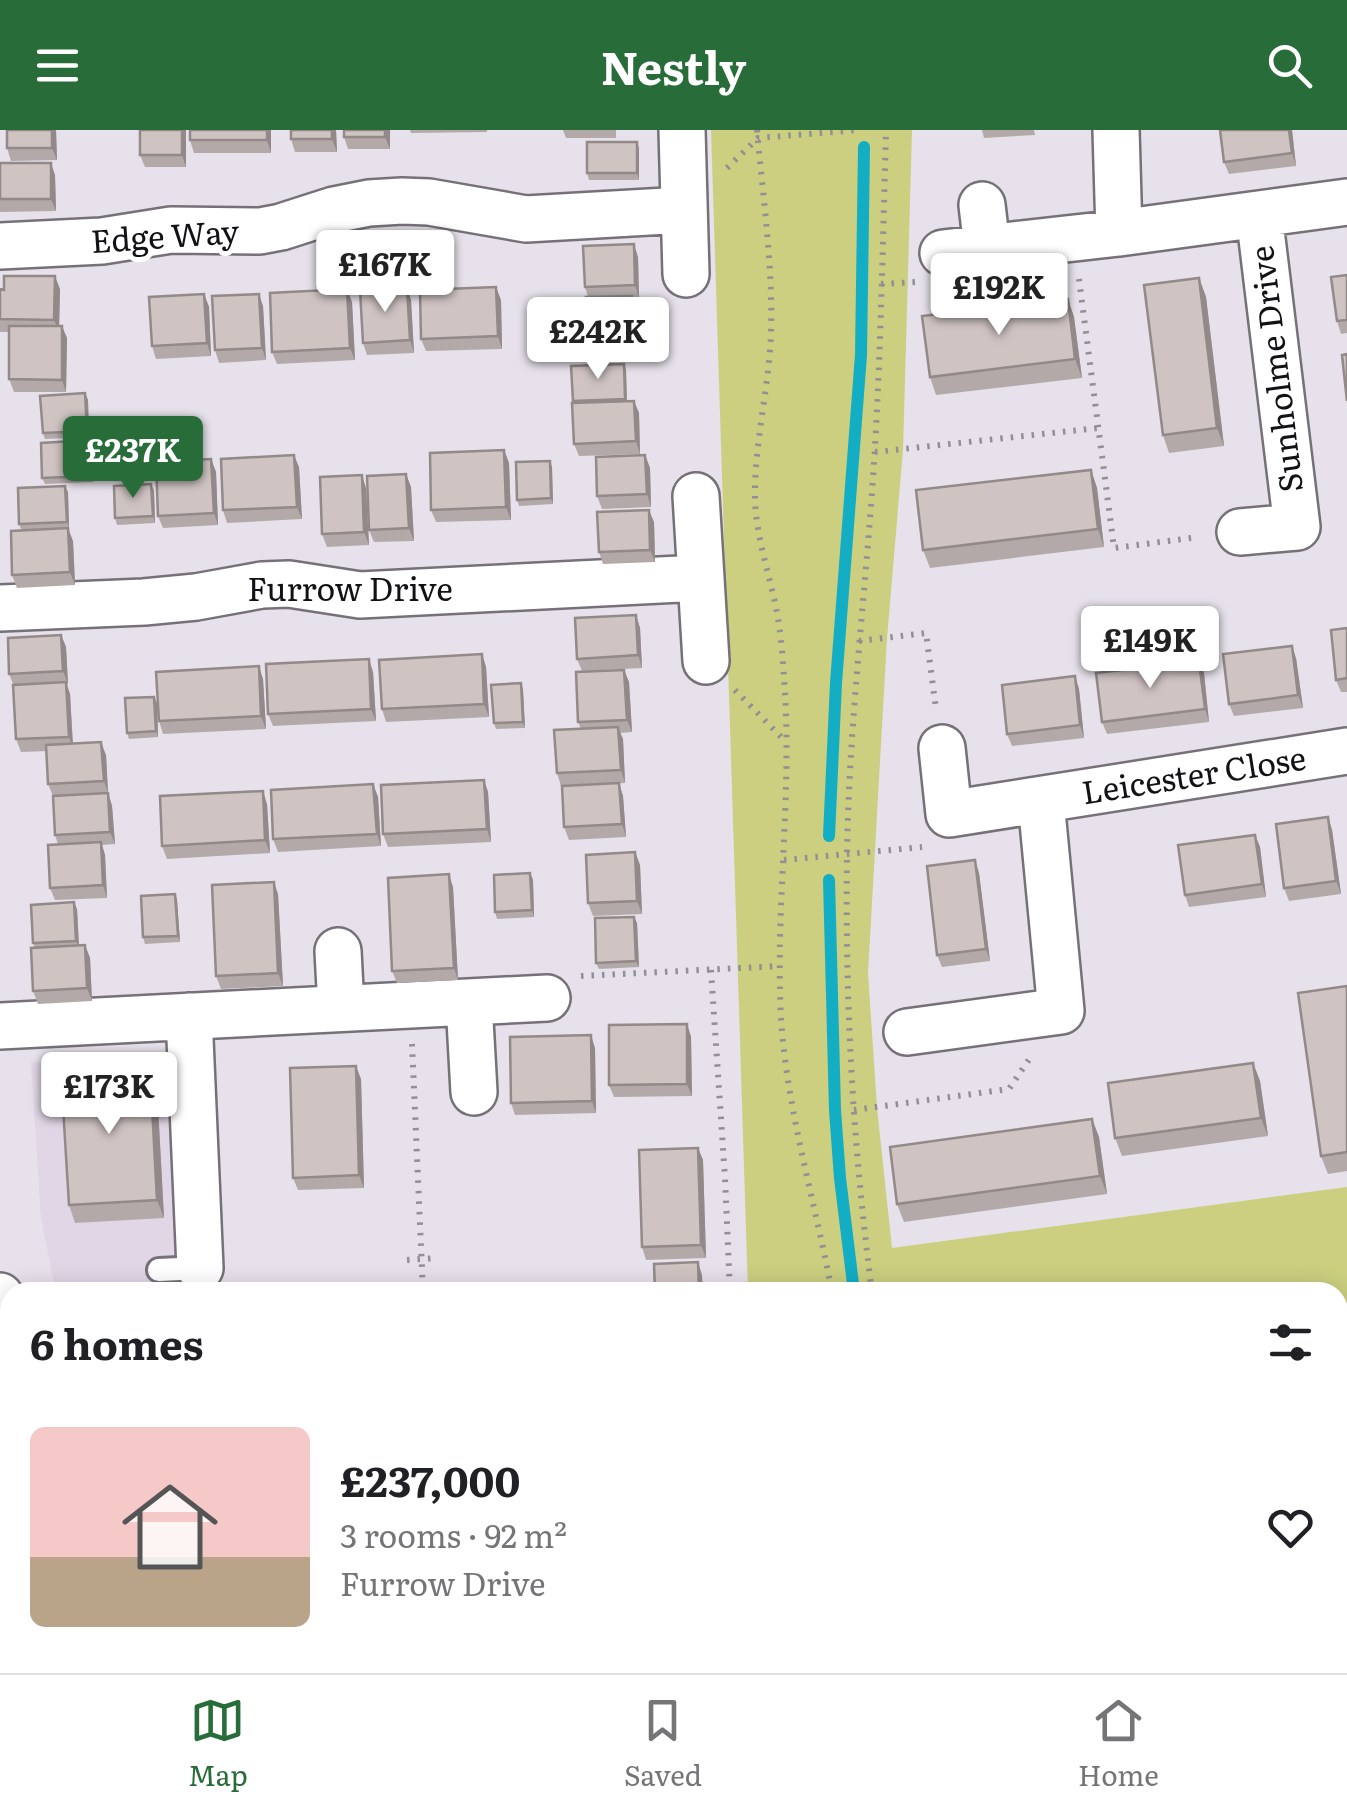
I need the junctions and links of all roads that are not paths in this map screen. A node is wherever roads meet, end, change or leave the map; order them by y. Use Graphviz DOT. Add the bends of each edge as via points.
graph roads {
  1 [pos="682,130"];
  2 [pos="1116,130"];
  3 [pos="1347,202"];
  4 [pos="684,210"];
  5 [pos="1259,214"];
  6 [pos="1118,233"];
  7 [pos="0,246"];
  8 [pos="943,253"];
  9 [pos="686,274"];
  10 [pos="696,496"];
  11 [pos="1240,532"];
  12 [pos="700,578"];
  13 [pos="0,608"];
  14 [pos="706,661"];
  15 [pos="942,748"];
  16 [pos="1347,752"];
  17 [pos="1041,800"];
  18 [pos="338,951"];
  19 [pos="547,998"];
  20 [pos="469,1002"];
  21 [pos="341,1008"];
  22 [pos="189,1016"];
  23 [pos="0,1026"];
  24 [pos="907,1032"];
  25 [pos="474,1092"];
  26 [pos="179,1269"];
  1 -- 4 [label="street"];
  2 -- 6 [label="street"];
  3 -- 5 [label="street, Sunholme Drive"];
  4 -- 7 [label="street, Edge Way" via="526,219 402,201 334,210 260,231 171,230"];
  4 -- 9 [label="street"];
  5 -- 6 [label="street, Sunholme Drive"];
  5 -- 11 [label="street, Sunholme Drive" via="1296,527"];
  6 -- 8 [label="street, Sunholme Drive" via="1074,238 985,227"];
  10 -- 12 [label="street"];
  12 -- 13 [label="street, Furrow Drive" via="360,595 288,584 144,602"];
  12 -- 14 [label="street"];
  15 -- 17 [label="street, Leicester Close" via="949,814"];
  16 -- 17 [label="street, Leicester Close"];
  17 -- 24 [label="street, Leicester Close" via="1061,1010"];
  18 -- 21 [label="street"];
  19 -- 20 [label="street"];
  20 -- 21 [label="street"];
  20 -- 25 [label="street"];
  21 -- 22 [label="street"];
  22 -- 23 [label="street"];
  22 -- 26 [label="street"];
}
